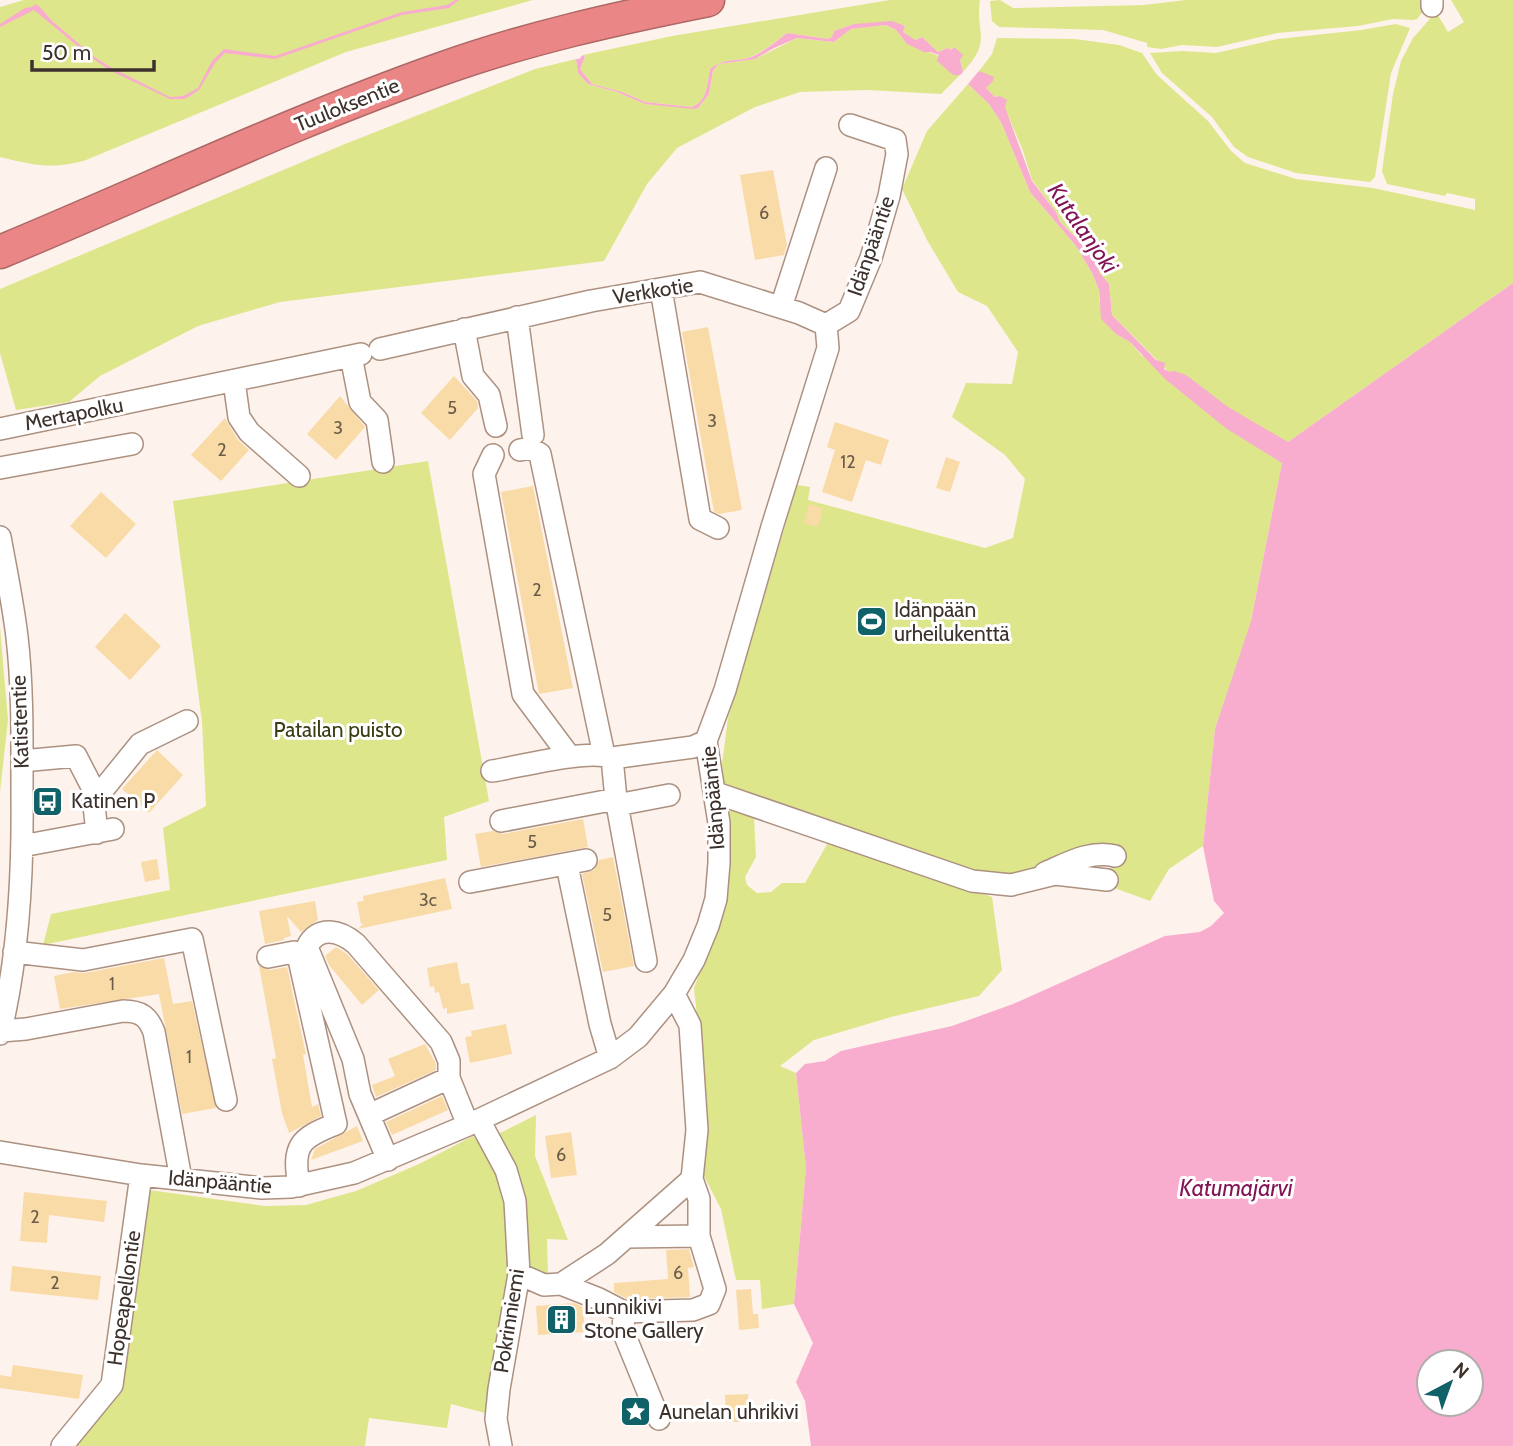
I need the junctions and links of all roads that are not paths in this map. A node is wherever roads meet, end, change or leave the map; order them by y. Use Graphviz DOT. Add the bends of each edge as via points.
graph roads {
  1 [pos="708,0"];
  2 [pos="850,125"];
  3 [pos="825,168"];
  4 [pos="0,252"];
  5 [pos="660,289"];
  6 [pos="781,307"];
  7 [pos="517,317"];
  8 [pos="826,325"];
  9 [pos="464,329"];
  10 [pos="364,353"];
  11 [pos="234,381"];
  12 [pos="496,426"];
  13 [pos="0,429"];
  14 [pos="132,444"];
  15 [pos="494,455"];
  16 [pos="383,462"];
  17 [pos="0,468"];
  18 [pos="299,476"];
  19 [pos="718,528"];
  20 [pos="0,537"];
  21 [pos="187,721"];
  22 [pos="706,741"];
  23 [pos="570,757"];
  24 [pos="608,757"];
  25 [pos="22,761"];
  26 [pos="492,771"];
  27 [pos="716,793"];
  28 [pos="669,795"];
  29 [pos="93,802"];
  30 [pos="617,802"];
  31 [pos="500,821"];
  32 [pos="22,846"];
  33 [pos="1115,856"];
  34 [pos="1034,878"];
  35 [pos="1107,880"];
  36 [pos="470,882"];
  37 [pos="14,952"];
  38 [pos="268,957"];
  39 [pos="646,961"];
  40 [pos="674,994"];
  41 [pos="0,1032"];
  42 [pos="610,1058"];
  43 [pos="449,1079"];
  44 [pos="226,1100"];
  45 [pos="369,1115"];
  46 [pos="473,1123"];
  47 [pos="0,1153"];
  48 [pos="387,1160"];
  49 [pos="141,1175"];
  50 [pos="181,1179"];
  51 [pos="692,1179"];
  52 [pos="299,1186"];
  53 [pos="699,1236"];
  54 [pos="626,1237"];
  55 [pos="519,1274"];
  56 [pos="561,1284"];
  57 [pos="624,1312"];
  58 [pos="659,1419"];
  59 [pos="62,1446"];
  60 [pos="501,1446"];
  1 -- 4 [label="highway, Tuuloksentie" via="555,34 443,68 296,125"];
  2 -- 8 [label="street, Idänpääntie" via="895,139 897,154 867,269 849,311"];
  3 -- 6 [label="street"];
  5 -- 6 [label="street, Verkkotie" via="700,282"];
  5 -- 7 [label="street, Verkkotie"];
  5 -- 19 [label="street" via="700,519"];
  6 -- 8 [label="street, Verkkotie"];
  7 -- 9 [label="street, Verkkotie"];
  7 -- 24 [label="street" via="526,442 540,454"];
  8 -- 22 [label="street, Idänpääntie" via="828,348"];
  9 -- 10 [label="street, Verkkotie"];
  9 -- 12 [label="street" via="473,376 489,395"];
  10 -- 11 [label="street, Mertapolku"];
  10 -- 16 [label="street" via="360,402 377,420"];
  11 -- 13 [label="street, Mertapolku"];
  11 -- 18 [label="street" via="239,416 249,432"];
  14 -- 17 [label="street"];
  15 -- 23 [label="street" via="484,474 523,695"];
  20 -- 25 [label="street, Katistentie" via="17,637"];
  21 -- 29 [label="street" via="140,744"];
  22 -- 24 [label="street" via="693,747"];
  22 -- 27 [label="street, Idänpääntie"];
  23 -- 24 [label="street"];
  23 -- 26 [label="street"];
  24 -- 30 [label="street"];
  25 -- 29 [label="street" via="76,756 92,787"];
  25 -- 32 [label="street, Katistentie"];
  27 -- 34 [label="street" via="972,881 1010,886"];
  27 -- 40 [label="street, Idänpääntie" via="716,899 694,960"];
  28 -- 30 [label="street"];
  29 -- 32 [label="street" via="105,831"];
  30 -- 31 [label="street"];
  30 -- 39 [label="street"];
  32 -- 37 [label="street, Katistentie"];
  33 -- 34 [label="street" via="1083,856"];
  34 -- 35 [label="street" via="1055,874"];
  36 -- 42 [label="street" via="577,862 600,1024"];
  37 -- 41 [label="street, Katistentie"];
  37 -- 44 [label="street" via="83,960 192,939"];
  38 -- 52 [label="street" via="298,955 336,1124 313,1132 300,1143 296,1156"];
  40 -- 42 [label="street, Idänpääntie" via="638,1037"];
  40 -- 51 [label="street" via="690,1026 697,1130"];
  41 -- 50 [label="street" via="123,1011 144,1014 154,1032"];
  42 -- 46 [label="street, Idänpääntie"];
  43 -- 45 [label="street"];
  43 -- 45 [label="street, Pokrinniemi" via="449,1061 440,1042 356,944 333,930 318,934 307,947 353,1059"];
  43 -- 46 [label="street, Pokrinniemi"];
  45 -- 48 [label="street"];
  46 -- 48 [label="street, Idänpääntie"];
  46 -- 55 [label="street, Pokrinniemi" via="506,1170 515,1201"];
  47 -- 49 [label="street, Idänpääntie"];
  48 -- 52 [label="street, Idänpääntie"];
  49 -- 50 [label="street, Idänpääntie"];
  49 -- 59 [label="street, Hopeapellontie" via="112,1385"];
  50 -- 52 [label="street, Idänpääntie" via="262,1188"];
  51 -- 53 [label="street" via="699,1199"];
  51 -- 54 [label="street"];
  53 -- 54 [label="street"];
  53 -- 57 [label="street" via="715,1289 709,1304 693,1311"];
  54 -- 56 [label="street"];
  55 -- 56 [label="street" via="544,1285"];
  55 -- 60 [label="street, Pokrinniemi" via="499,1389 496,1419"];
  56 -- 57 [label="street"];
  57 -- 58 [label="street" via="623,1331"];
}
